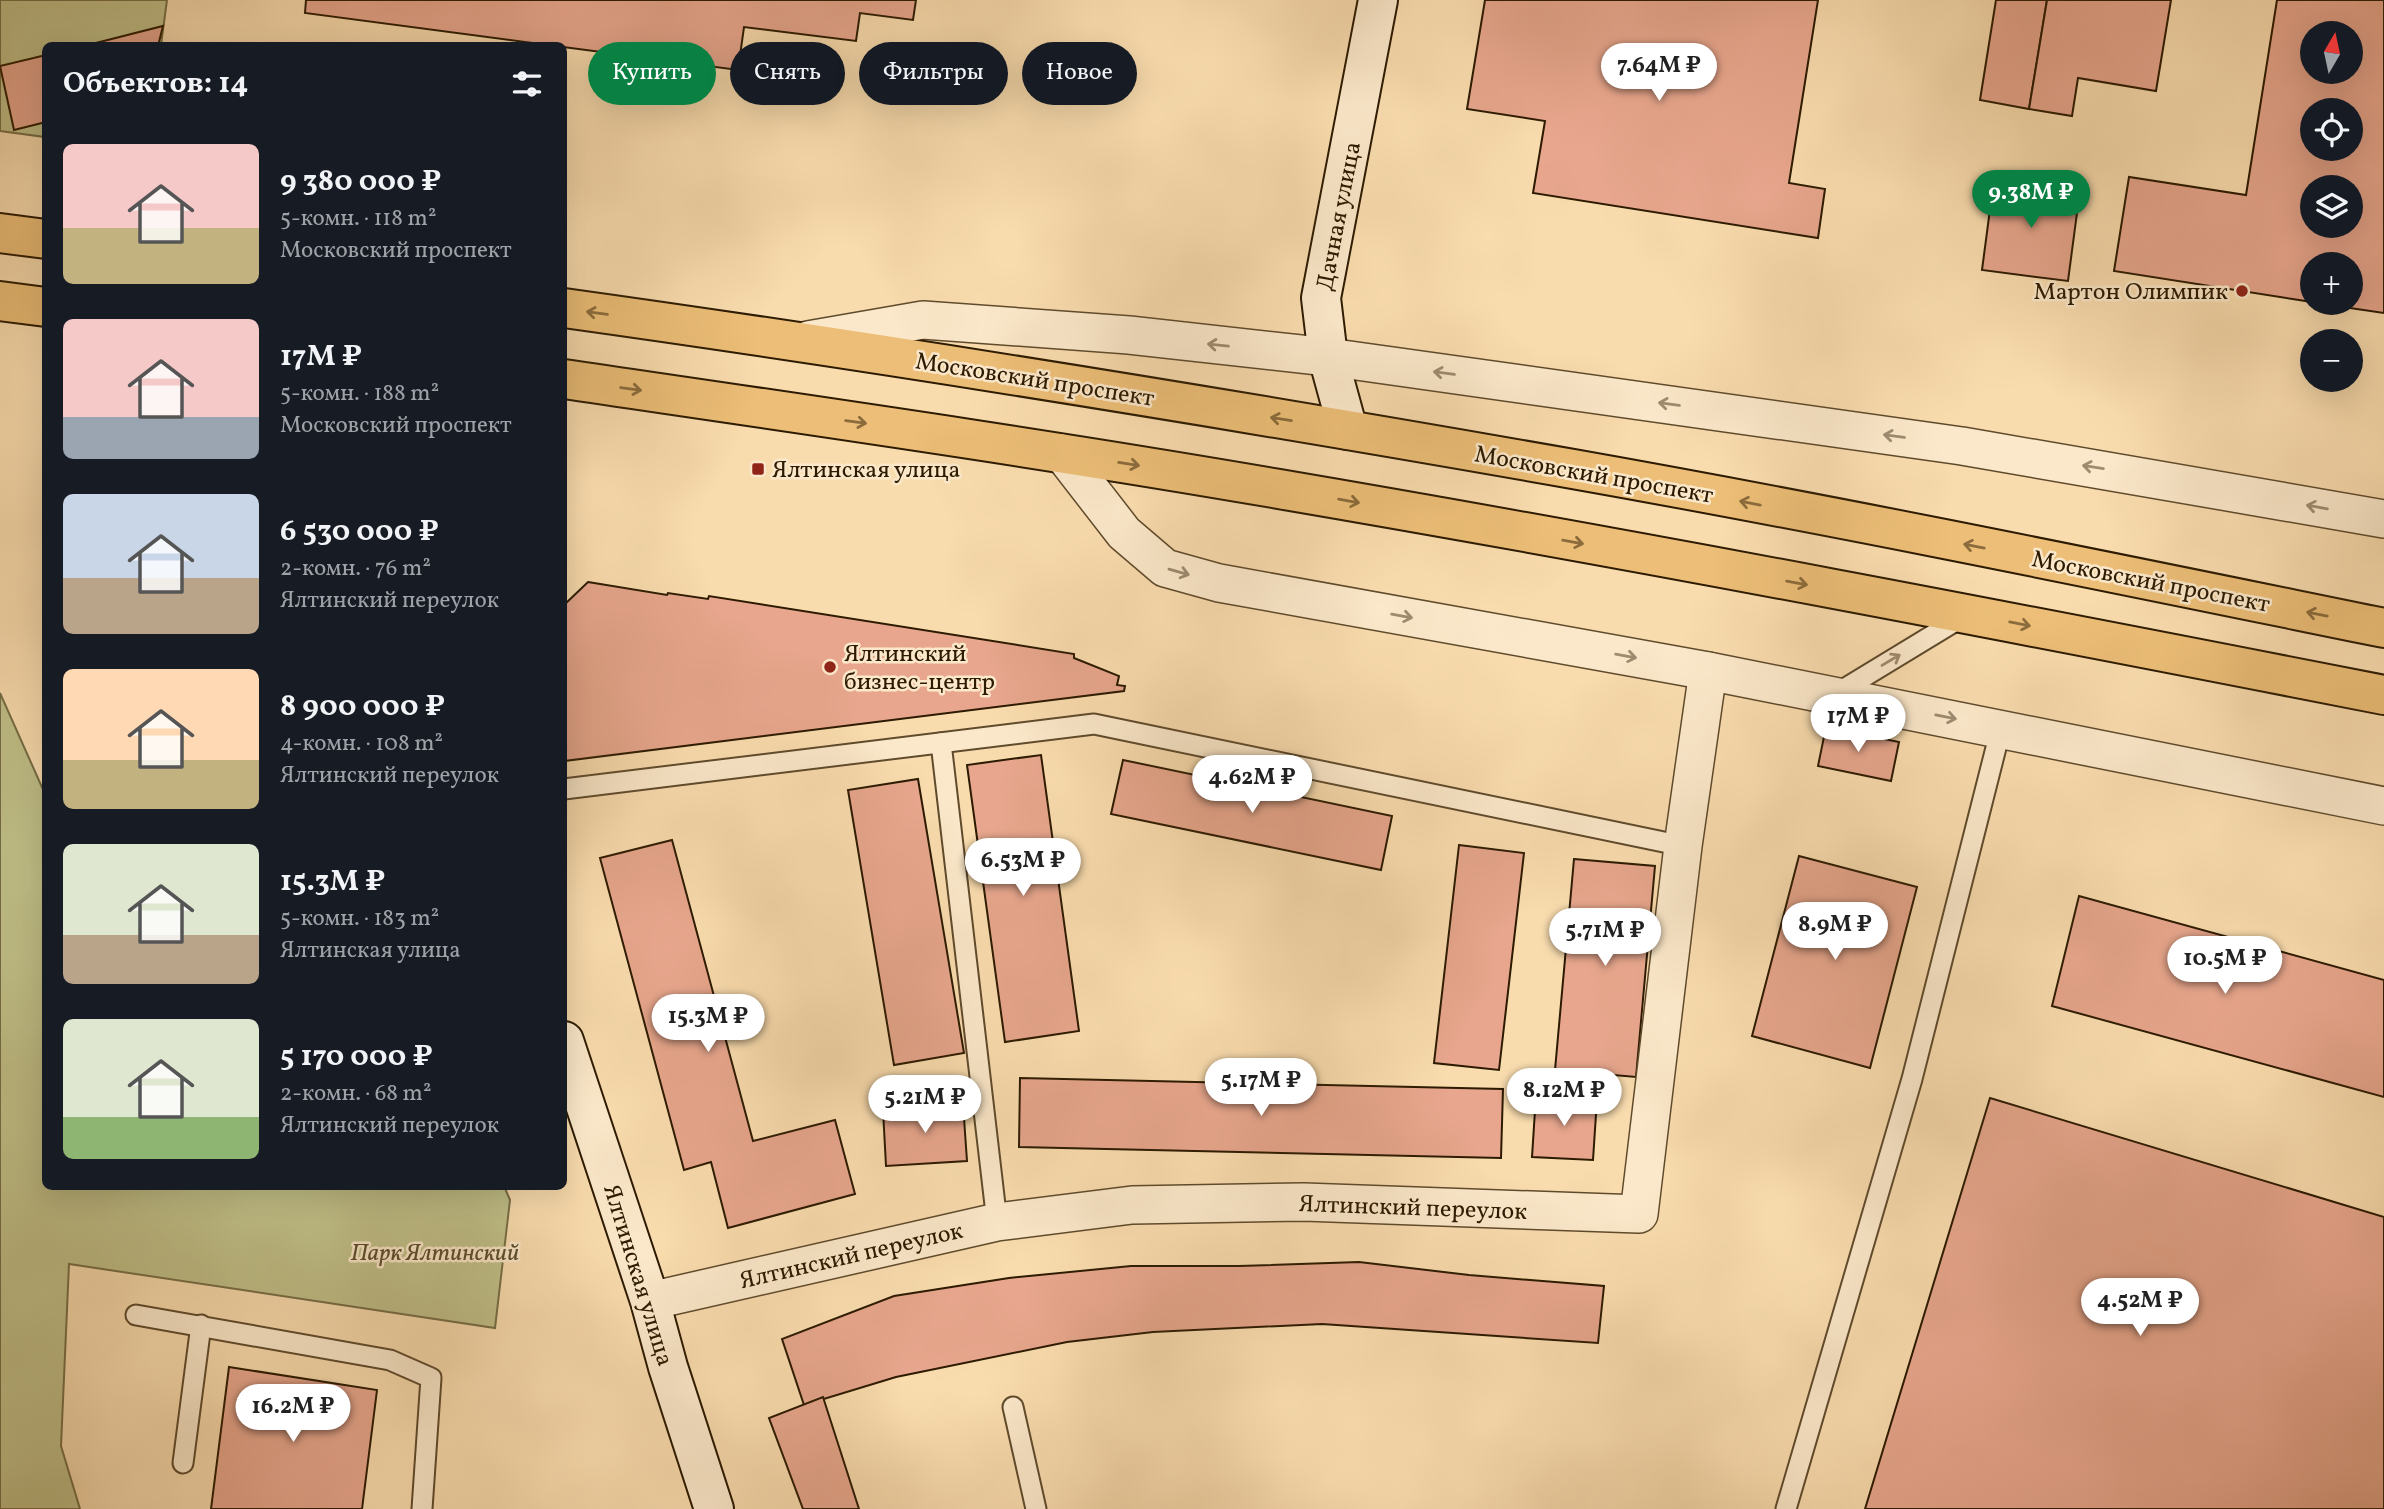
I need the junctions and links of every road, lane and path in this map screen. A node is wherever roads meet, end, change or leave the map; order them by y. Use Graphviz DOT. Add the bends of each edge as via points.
graph roads {
  1 [pos="1378,0"];
  2 [pos="0,233"];
  3 [pos="42,238"];
  4 [pos="0,301"];
  5 [pos="42,306"];
  6 [pos="567,308"];
  7 [pos="800,341"];
  8 [pos="1328,358"];
  9 [pos="567,379"];
  10 [pos="1348,430"];
  11 [pos="1062,453"];
  12 [pos="2384,519"];
  13 [pos="1967,614"];
  14 [pos="2384,628"];
  15 [pos="1708,671"];
  16 [pos="1833,695"];
  17 [pos="2384,695"];
  18 [pos="2001,728"];
  19 [pos="941,743"];
  20 [pos="567,789"];
  21 [pos="2384,806"];
  22 [pos="1683,846"];
  23 [pos="567,1050"];
  24 [pos="997,1222"];
  25 [pos="650,1301"];
  26 [pos="136,1315"];
  27 [pos="201,1325"];
  28 [pos="1013,1407"];
  29 [pos="183,1463"];
  30 [pos="422,1509"];
  31 [pos="714,1509"];
  32 [pos="1036,1509"];
  33 [pos="1786,1509"];
  1 -- 8 [label="street, Дачная улица" via="1321,298"];
  2 -- 3 [label="main road"];
  4 -- 5 [label="main road"];
  7 -- 6 [label="main road, Московский проспект, one-way"];
  8 -- 7 [label="street, Московский проспект, one-way" via="1129,335 923,320"];
  10 -- 7 [label="main road, Московский проспект, one-way"];
  8 -- 10 [label="street, Дачная улица"];
  12 -- 8 [label="street, Московский проспект, one-way" via="1962,446"];
  9 -- 11 [label="main road, one-way"];
  14 -- 10 [label="main road, Московский проспект, one-way" via="1578,470"];
  11 -- 13 [label="main road, one-way"];
  11 -- 15 [label="street, one-way" via="1124,533 1165,568 1219,583"];
  16 -- 13 [label="lane, one-way"];
  13 -- 17 [label="main road, one-way"];
  15 -- 16 [label="street"];
  15 -- 22 [label="street, Ялтинский переулок"];
  16 -- 18 [label="street, one-way"];
  18 -- 21 [label="street"];
  18 -- 33 [label="lane" via="1912,1079"];
  19 -- 20 [label="lane"];
  19 -- 22 [label="lane" via="1094,724"];
  19 -- 24 [label="lane"];
  22 -- 24 [label="street, Ялтинский переулок" via="1639,1214 1304,1202 1132,1205"];
  23 -- 25 [label="street, Ялтинская улица"];
  24 -- 25 [label="street, Ялтинский переулок"];
  25 -- 31 [label="street, Ялтинская улица"];
  26 -- 27 [label="lane"];
  27 -- 29 [label="lane"];
  27 -- 30 [label="lane" via="390,1360 430,1378"];
  28 -- 32 [label="lane"];
}
